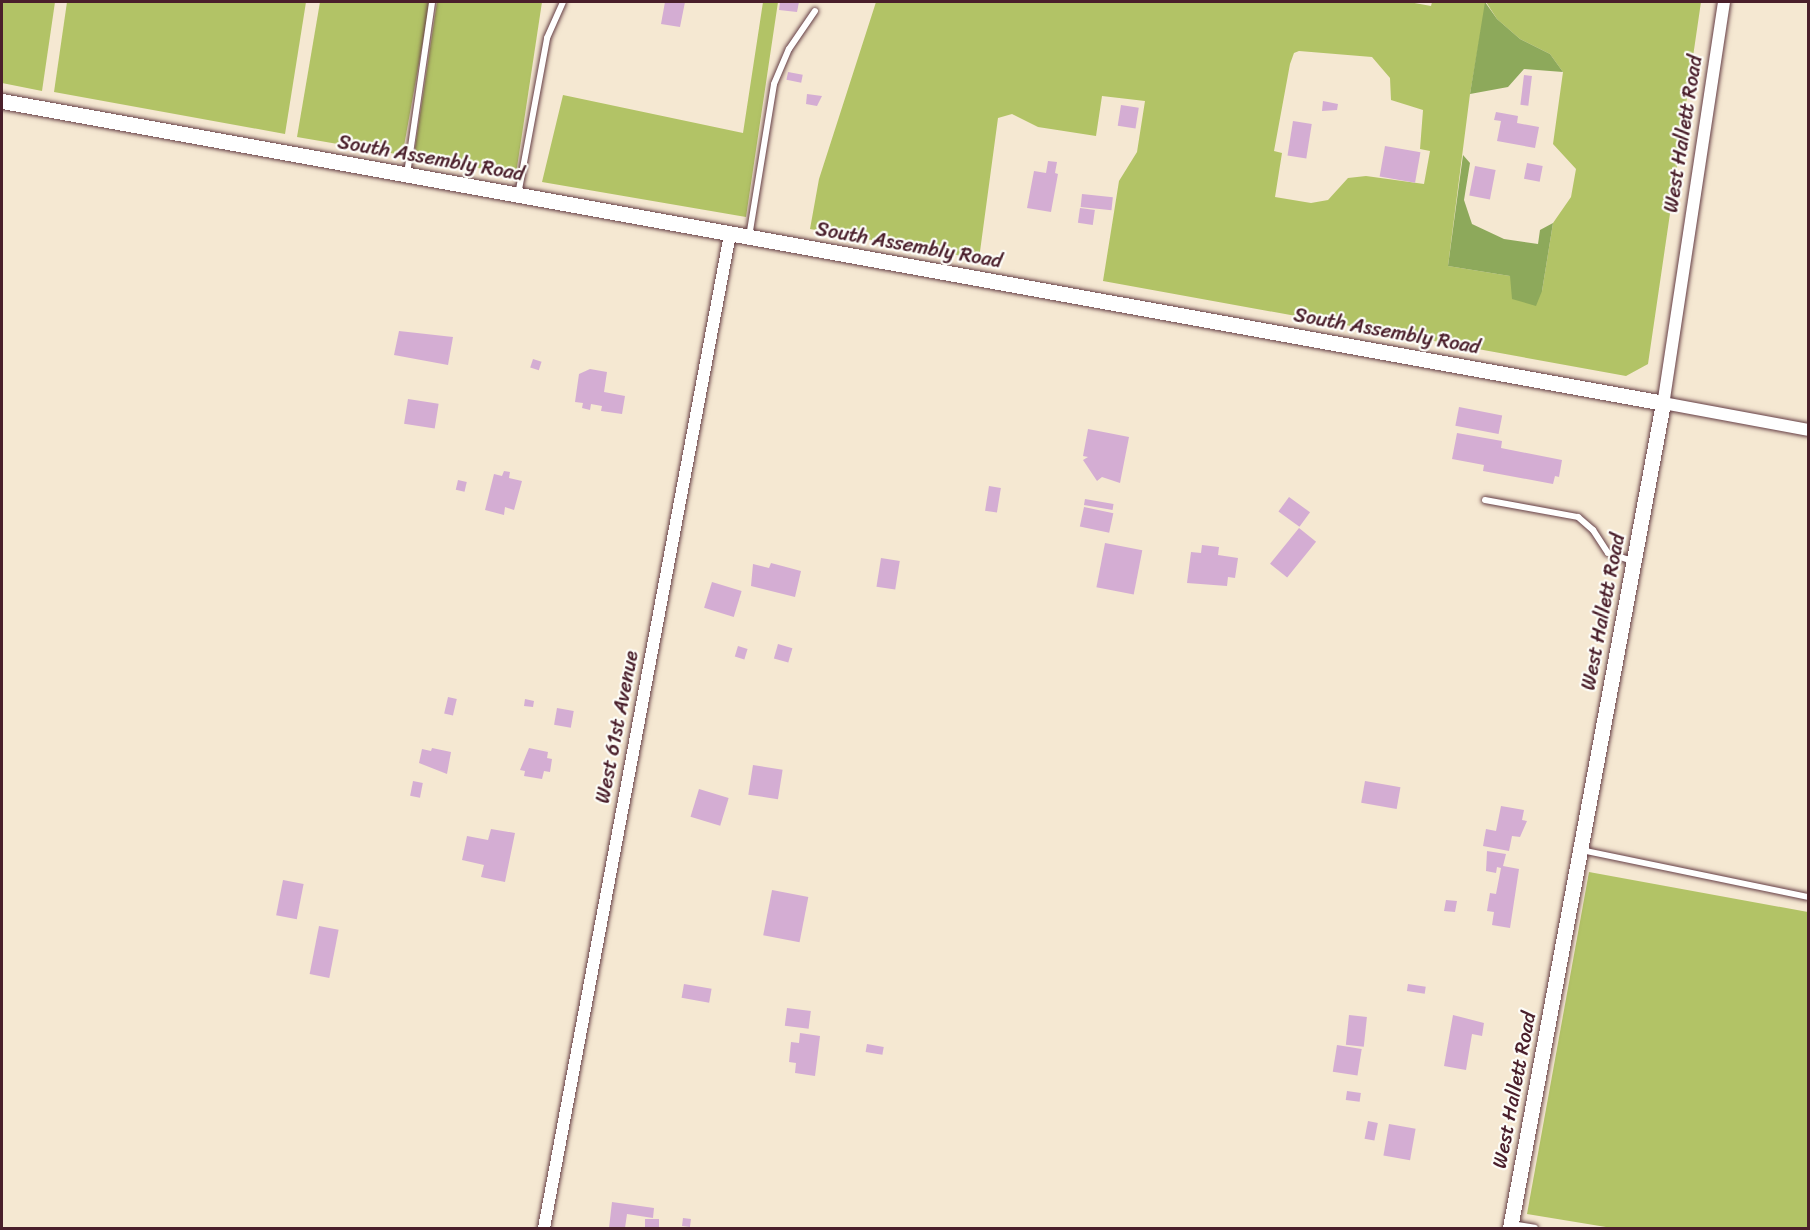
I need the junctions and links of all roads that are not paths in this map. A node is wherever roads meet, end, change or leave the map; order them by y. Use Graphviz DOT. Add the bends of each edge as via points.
graph roads {
  1 [pos="432,2"];
  2 [pos="563,2"];
  3 [pos="1724,2"];
  4 [pos="816,11"];
  5 [pos="2,101"];
  6 [pos="406,175"];
  7 [pos="518,195"];
  8 [pos="730,234"];
  9 [pos="749,237"];
  10 [pos="1663,403"];
  11 [pos="1809,430"];
  12 [pos="1485,500"];
  13 [pos="1634,561"];
  14 [pos="1580,849"];
  15 [pos="1809,897"];
  16 [pos="1510,1226"];
  17 [pos="544,1228"];
  18 [pos="1535,1228"];
  1 -- 6 [label="lane"];
  2 -- 7 [label="lane" via="547,38"];
  3 -- 10 [label="street, West Hallett Road"];
  4 -- 9 [label="lane" via="789,49 774,84"];
  5 -- 6 [label="street, South Assembly Road"];
  6 -- 7 [label="street, South Assembly Road"];
  7 -- 8 [label="street, South Assembly Road"];
  8 -- 9 [label="street, South Assembly Road"];
  8 -- 17 [label="street, West 61st Avenue"];
  9 -- 10 [label="street, South Assembly Road"];
  10 -- 11 [label="street, South Assembly Road"];
  10 -- 13 [label="street, West Hallett Road"];
  12 -- 13 [label="lane" via="1578,517 1593,530 1608,553"];
  13 -- 14 [label="street, West Hallett Road"];
  14 -- 15 [label="lane"];
  14 -- 16 [label="street, West Hallett Road"];
  16 -- 18 [label="lane"];
}
